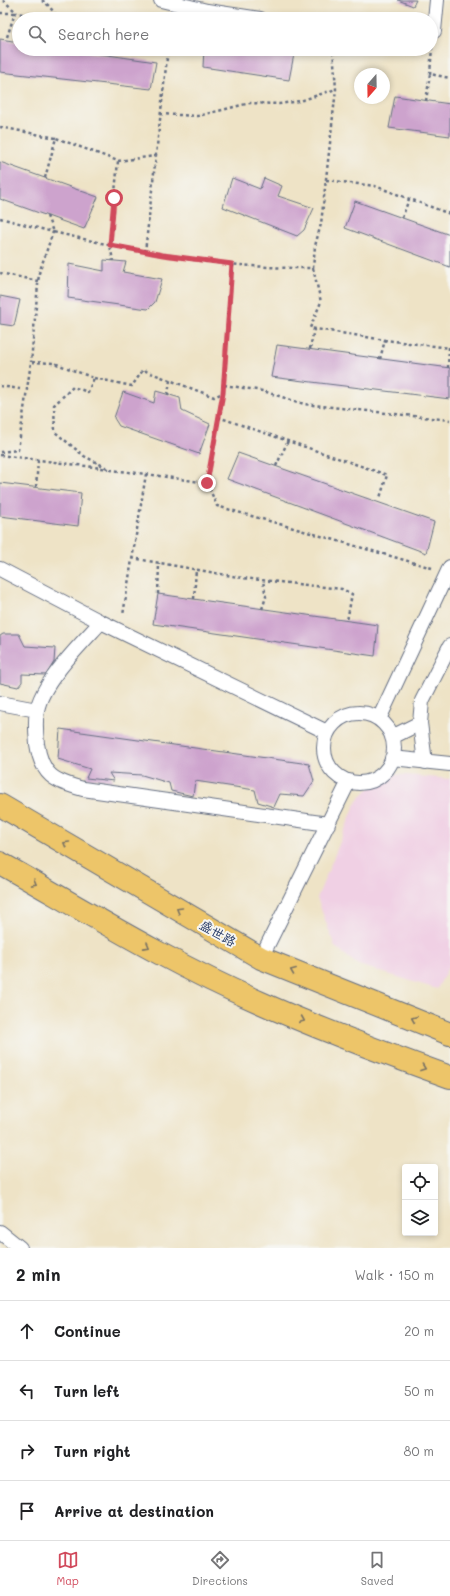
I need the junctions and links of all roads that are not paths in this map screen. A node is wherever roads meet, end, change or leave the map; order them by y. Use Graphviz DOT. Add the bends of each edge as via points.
graph roads {
  1 [pos="161,0"];
  2 [pos="437,0"];
  3 [pos="213,12"];
  4 [pos="435,12"];
  5 [pos="0,569"];
  6 [pos="449,570"];
  7 [pos="101,622"];
  8 [pos="450,646"];
  9 [pos="0,703"];
  10 [pos="37,710"];
  11 [pos="379,719"];
  12 [pos="420,723"];
  13 [pos="328,732"];
  14 [pos="392,737"];
  15 [pos="392,758"];
  16 [pos="425,762"];
  17 [pos="450,764"];
  18 [pos="349,781"];
  19 [pos="0,805"];
  20 [pos="328,824"];
  21 [pos="0,863"];
  22 [pos="261,958"];
  23 [pos="450,1034"];
  24 [pos="450,1078"];
  25 [pos="0,1232"];
  26 [pos="20,1248"];
  1 -- 3 [label="street"];
  2 -- 4 [label="street"];
  5 -- 7 [label="street"];
  6 -- 11 [label="street"];
  7 -- 10 [label="street" via="56,674 44,692"];
  7 -- 13 [label="street"];
  8 -- 12 [label="street" via="422,701"];
  9 -- 10 [label="street"];
  10 -- 20 [label="street" via="36,737 39,758 46,772 58,782 83,789"];
  11 -- 13 [label="street" via="368,714 344,716"];
  11 -- 14 [label="street"];
  12 -- 14 [label="street"];
  12 -- 16 [label="street"];
  13 -- 18 [label="street" via="324,744 325,756 338,776"];
  14 -- 15 [label="street"];
  15 -- 16 [label="street"];
  15 -- 18 [label="street" via="388,768 380,775 360,782"];
  16 -- 17 [label="street"];
  18 -- 20 [label="street"];
  22 -- 19 [label="main road, 盛世路, one-way"];
  20 -- 22 [label="street"];
  21 -- 24 [label="main road, one-way" via="164,956 258,1002 366,1047"];
  23 -- 22 [label="main road, 盛世路, one-way"];
  25 -- 26 [label="street"];
}
